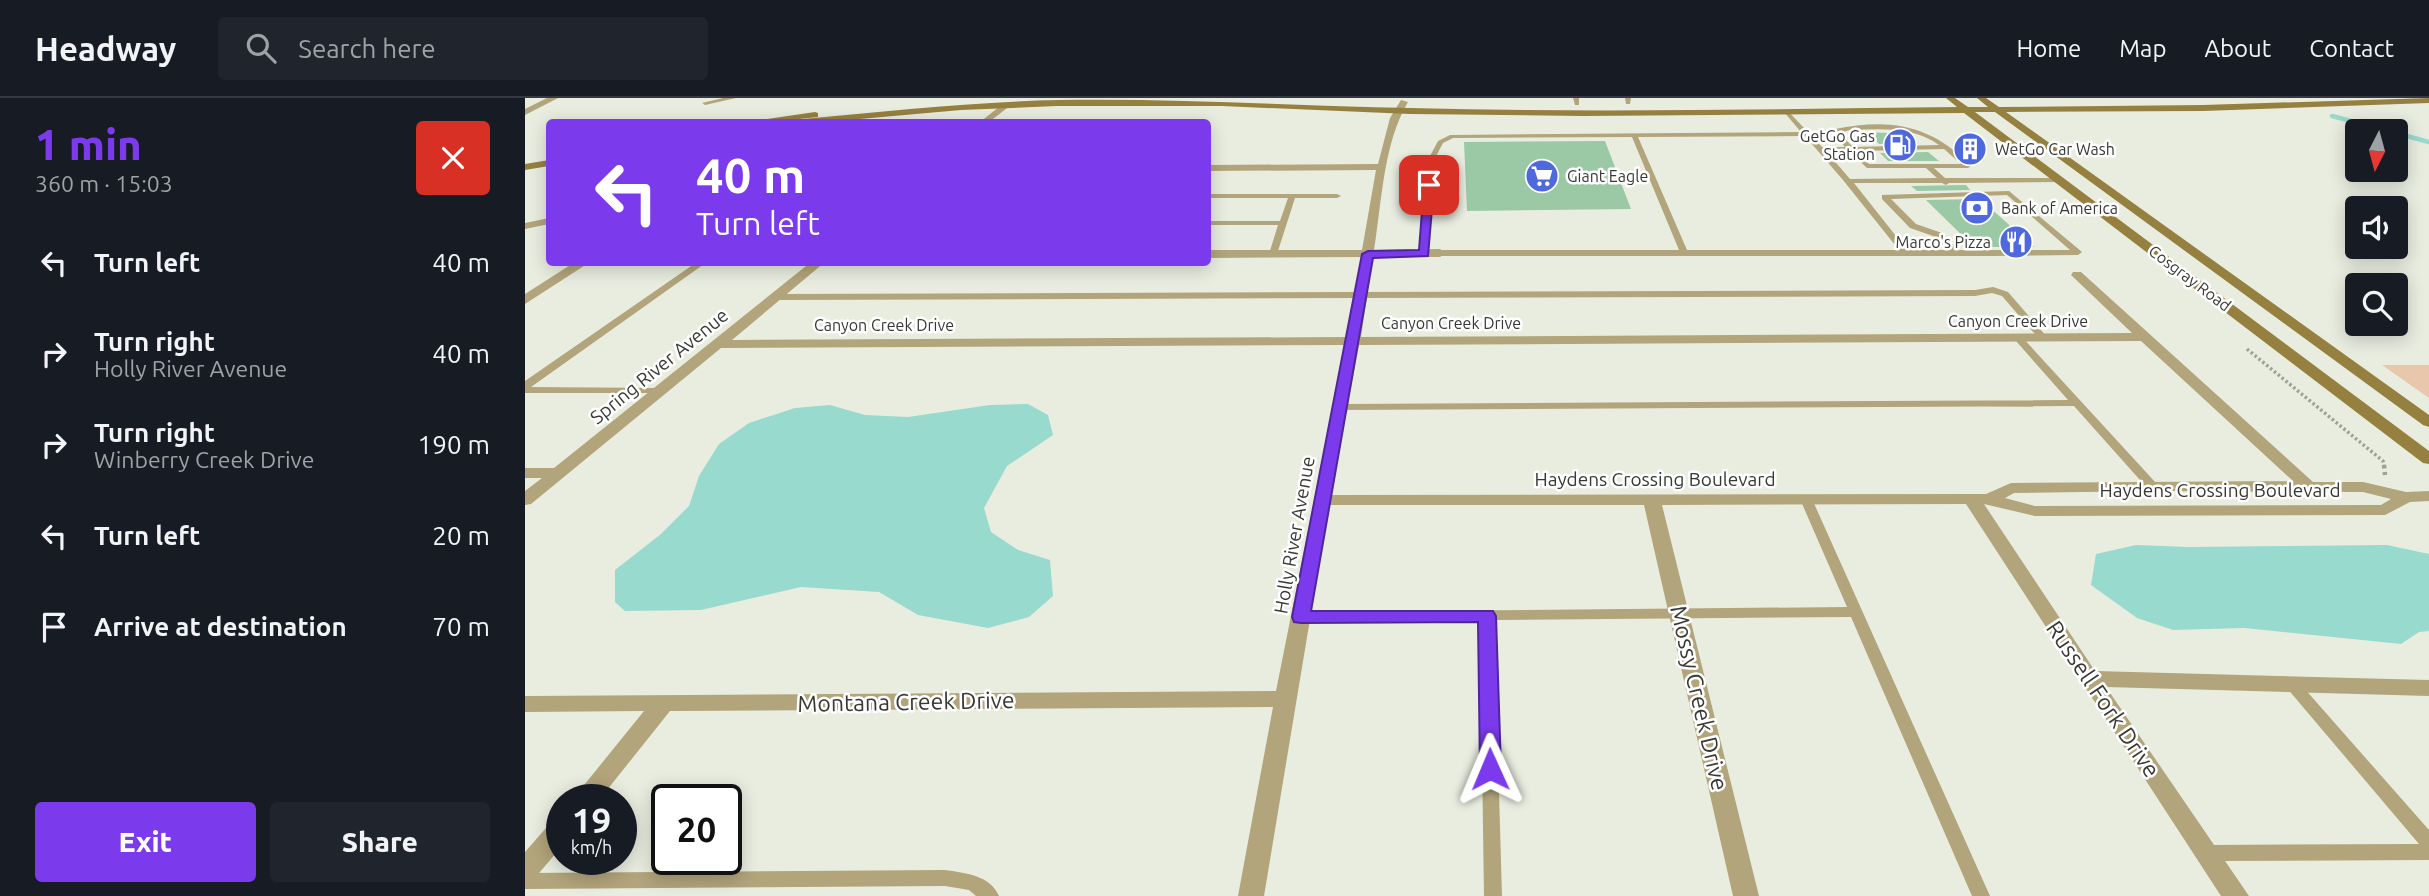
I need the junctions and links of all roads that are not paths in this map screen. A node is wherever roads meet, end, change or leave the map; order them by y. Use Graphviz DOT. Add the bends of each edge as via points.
graph roads {
  1 [pos="733,98"];
  2 [pos="996,98"];
  3 [pos="1015,98"];
  4 [pos="1315,98"];
  5 [pos="2257,98"];
  6 [pos="2303,98"];
  7 [pos="1951,99"];
  8 [pos="550,100"];
  9 [pos="1983,100"];
  10 [pos="2429,100"];
  11 [pos="1576,101"];
  12 [pos="1628,101"];
  13 [pos="2386,101"];
  14 [pos="525,102"];
  15 [pos="705,103"];
  16 [pos="1007,105"];
  17 [pos="1402,106"];
  18 [pos="1965,110"];
  19 [pos="1999,111"];
  20 [pos="1787,112"];
  21 [pos="525,113"];
  22 [pos="782,119"];
  23 [pos="831,119"];
  24 [pos="988,119"];
  25 [pos="1807,134"];
  26 [pos="1634,135"];
  27 [pos="1946,147"];
  28 [pos="1821,149"];
  29 [pos="1851,149"];
  30 [pos="546,155"];
  31 [pos="525,159"];
  32 [pos="546,164"];
  33 [pos="1867,166"];
  34 [pos="1928,166"];
  35 [pos="525,167"];
  36 [pos="1382,167"];
  37 [pos="1211,168"];
  38 [pos="1944,180"];
  39 [pos="2059,180"];
  40 [pos="1849,181"];
  41 [pos="1881,181"];
  42 [pos="1960,194"];
  43 [pos="1211,196"];
  44 [pos="1292,196"];
  45 [pos="1337,196"];
  46 [pos="546,222"];
  47 [pos="1211,223"];
  48 [pos="1284,223"];
  49 [pos="525,226"];
  50 [pos="1440,253"];
  51 [pos="1684,253"];
  52 [pos="1905,253"];
  53 [pos="1956,253"];
  54 [pos="1211,254"];
  55 [pos="1273,254"];
  56 [pos="1368,254"];
  57 [pos="1424,254"];
  58 [pos="578,266"];
  59 [pos="697,266"];
  60 [pos="814,266"];
  61 [pos="2077,275"];
  62 [pos="1360,295"];
  63 [pos="775,297"];
  64 [pos="525,300"];
  65 [pos="2144,337"];
  66 [pos="2019,339"];
  67 [pos="2044,339"];
  68 [pos="1353,341"];
  69 [pos="717,344"];
  70 [pos="525,388"];
  71 [pos="659,391"];
  72 [pos="2078,403"];
  73 [pos="1339,407"];
  74 [pos="2429,422"];
  75 [pos="2429,459"];
  76 [pos="525,473"];
  77 [pos="557,473"];
  78 [pos="2152,486"];
  79 [pos="2308,486"];
  80 [pos="2416,497"];
  81 [pos="1806,499"];
  82 [pos="525,500"];
  83 [pos="1321,500"];
  84 [pos="1980,500"];
  85 [pos="1652,501"];
  86 [pos="1856,612"];
  87 [pos="1679,615"];
  88 [pos="1487,616"];
  89 [pos="1301,617"];
  90 [pos="2089,679"];
  91 [pos="2291,683"];
  92 [pos="2429,688"];
  93 [pos="1286,699"];
  94 [pos="525,704"];
  95 [pos="663,704"];
  96 [pos="597,784"];
  97 [pos="2429,842"];
  98 [pos="546,846"];
  99 [pos="2429,852"];
  100 [pos="2206,853"];
  101 [pos="525,871"];
  102 [pos="525,881"];
  103 [pos="990,896"];
  104 [pos="1251,896"];
  105 [pos="1493,896"];
  106 [pos="1746,896"];
  107 [pos="1981,896"];
  108 [pos="2235,896"];
  1 -- 15 [label="lane"];
  2 -- 22 [label="main road"];
  3 -- 16 [label="main road"];
  4 -- 17 [label="main road"];
  5 -- 9 [label="main road"];
  6 -- 13 [label="main road"];
  7 -- 9 [label="main road"];
  7 -- 12 [label="main road"];
  7 -- 18 [label="main road, Cosgray Road"];
  8 -- 14 [label="street"];
  8 -- 21 [label="street"];
  9 -- 19 [label="main road, Cosgray Road"];
  10 -- 13 [label="main road"];
  11 -- 12 [label="main road"];
  11 -- 17 [label="main road"];
  13 -- 19 [label="main road"];
  16 -- 17 [label="main road"];
  16 -- 23 [label="main road"];
  16 -- 24 [label="street"];
  17 -- 20 [label="main road" via="1583,113"];
  17 -- 36 [label="street, Holly River Avenue" via="1394,118"];
  18 -- 19 [label="main road"];
  18 -- 20 [label="main road"];
  18 -- 39 [label="main road, Cosgray Road"];
  19 -- 74 [label="main road, Cosgray Road"];
  20 -- 25 [label="lane"];
  25 -- 26 [label="lane"];
  25 -- 28 [label="lane"];
  26 -- 51 [label="lane"];
  26 -- 57 [label="lane" via="1452,136 1440,142 1431,160"];
  27 -- 29 [label="lane"];
  27 -- 29 [label="lane" via="1932,135 1916,130 1837,130"];
  27 -- 34 [label="lane" via="1968,166"];
  28 -- 29 [label="lane"];
  28 -- 40 [label="lane"];
  29 -- 33 [label="lane"];
  30 -- 31 [label="main road"];
  32 -- 35 [label="main road"];
  33 -- 34 [label="lane"];
  33 -- 41 [label="lane"];
  34 -- 38 [label="lane"];
  36 -- 37 [label="street"];
  36 -- 56 [label="street, Holly River Avenue"];
  38 -- 39 [label="lane"];
  38 -- 41 [label="lane"];
  38 -- 42 [label="lane"];
  39 -- 75 [label="main road, Cosgray Road"];
  40 -- 41 [label="lane"];
  40 -- 52 [label="lane"];
  42 -- 53 [label="lane" via="1885,197 1913,226 1938,235"];
  42 -- 53 [label="lane" via="2009,194 2078,252"];
  43 -- 44 [label="lane"];
  44 -- 45 [label="lane"];
  44 -- 48 [label="lane"];
  46 -- 49 [label="street"];
  47 -- 48 [label="lane"];
  48 -- 55 [label="lane"];
  50 -- 51 [label="lane"];
  50 -- 57 [label="street"];
  51 -- 52 [label="lane"];
  52 -- 53 [label="lane"];
  54 -- 55 [label="street"];
  55 -- 56 [label="street"];
  56 -- 57 [label="street"];
  56 -- 62 [label="street, Holly River Avenue"];
  58 -- 64 [label="street"];
  59 -- 70 [label="lane"];
  60 -- 63 [label="street, Spring River Avenue"];
  61 -- 65 [label="street"];
  62 -- 63 [label="lane"];
  62 -- 67 [label="lane" via="1993,290 2005,294"];
  62 -- 68 [label="street, Holly River Avenue"];
  63 -- 69 [label="street, Spring River Avenue"];
  65 -- 67 [label="street, Canyon Creek Drive"];
  65 -- 79 [label="street"];
  66 -- 67 [label="street, Canyon Creek Drive"];
  66 -- 68 [label="street, Canyon Creek Drive"];
  66 -- 72 [label="lane"];
  68 -- 69 [label="street, Canyon Creek Drive"];
  68 -- 73 [label="street, Holly River Avenue"];
  69 -- 71 [label="street, Spring River Avenue"];
  70 -- 71 [label="lane"];
  71 -- 77 [label="street, Spring River Avenue"];
  72 -- 73 [label="lane"];
  72 -- 78 [label="lane"];
  73 -- 83 [label="street, Holly River Avenue"];
  76 -- 77 [label="street"];
  77 -- 82 [label="street, Spring River Avenue"];
  78 -- 79 [label="street, Haydens Crossing Boulevard"];
  78 -- 84 [label="street, Haydens Crossing Boulevard" via="2011,488"];
  79 -- 80 [label="street, Haydens Crossing Boulevard" via="2363,487"];
  80 -- 84 [label="street, Haydens Crossing Boulevard" via="2385,510 2035,511"];
  81 -- 84 [label="street, Haydens Crossing Boulevard"];
  81 -- 85 [label="street, Haydens Crossing Boulevard"];
  81 -- 86 [label="lane"];
  83 -- 85 [label="street, Haydens Crossing Boulevard"];
  83 -- 89 [label="street, Holly River Avenue"];
  84 -- 90 [label="street, Russell Fork Drive"];
  85 -- 87 [label="street, Mossy Creek Drive"];
  86 -- 87 [label="lane"];
  86 -- 107 [label="lane"];
  87 -- 88 [label="lane"];
  87 -- 106 [label="street, Mossy Creek Drive"];
  88 -- 89 [label="lane"];
  88 -- 105 [label="lane"];
  89 -- 93 [label="street, Holly River Avenue"];
  90 -- 91 [label="street"];
  90 -- 100 [label="street, Russell Fork Drive"];
  91 -- 92 [label="street"];
  91 -- 97 [label="lane"];
  93 -- 95 [label="street, Montana Creek Drive"];
  93 -- 104 [label="street, Holly River Avenue"];
  94 -- 95 [label="street, Montana Creek Drive"];
  95 -- 96 [label="street"];
  98 -- 101 [label="street"];
  99 -- 100 [label="lane"];
  100 -- 108 [label="street, Russell Fork Drive"];
  102 -- 103 [label="lane" via="945,878 973,883"];
}
